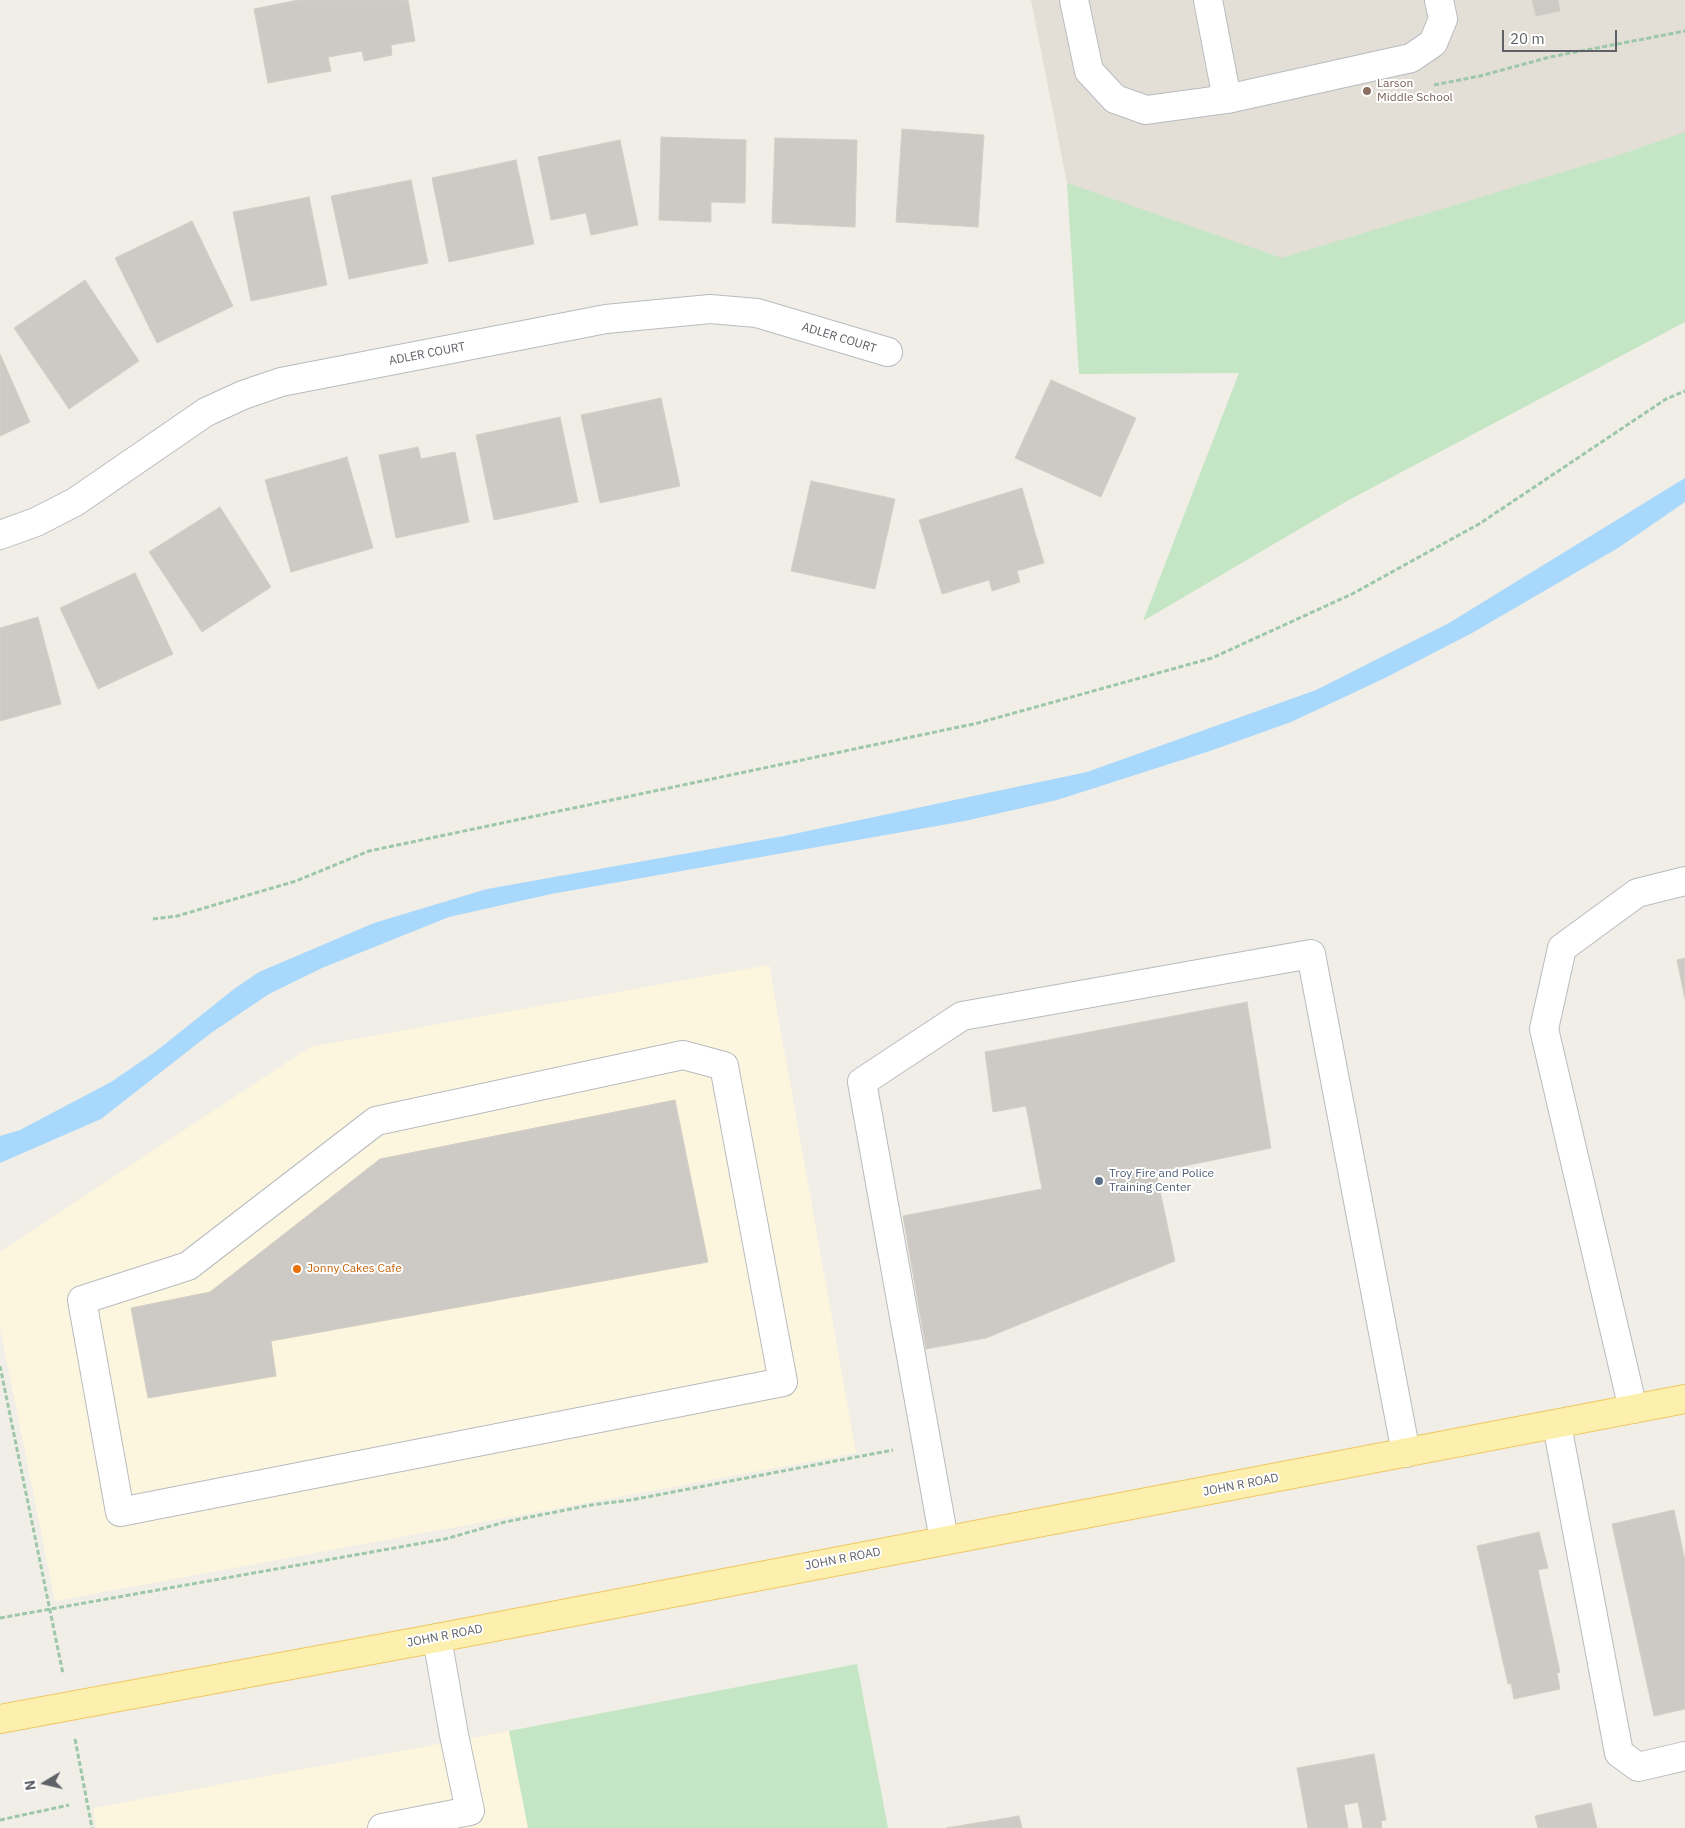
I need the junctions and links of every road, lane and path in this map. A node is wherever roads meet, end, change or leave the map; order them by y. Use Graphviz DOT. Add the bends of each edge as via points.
graph roads {
  1 [pos="1074,0"];
  2 [pos="1208,0"];
  3 [pos="1439,0"];
  4 [pos="1685,31"];
  5 [pos="1431,86"];
  6 [pos="1227,98"];
  7 [pos="888,352"];
  8 [pos="1685,391"];
  9 [pos="0,535"];
  10 [pos="1685,881"];
  11 [pos="153,919"];
  12 [pos="82,1300"];
  13 [pos="0,1366"];
  14 [pos="1685,1399"];
  15 [pos="1633,1408"];
  16 [pos="1558,1425"];
  17 [pos="892,1451"];
  18 [pos="1406,1453"];
  19 [pos="944,1540"];
  20 [pos="51,1609"];
  21 [pos="0,1618"];
  22 [pos="55,1631"];
  23 [pos="437,1638"];
  24 [pos="0,1719"];
  25 [pos="1685,1756"];
  26 [pos="82,1776"];
  27 [pos="69,1805"];
  28 [pos="0,1820"];
  29 [pos="479,1820"];
  30 [pos="92,1828"];
  31 [pos="382,1828"];
  1 -- 6 [label="street" via="1088,71 1115,99 1146,110"];
  2 -- 6 [label="street"];
  3 -- 6 [label="street" via="1442,19 1433,44 1410,58"];
  4 -- 5 [label="path" via="1550,57"];
  7 -- 9 [label="street, ADLER COURT" via="757,313 710,309 606,319 281,382 206,412 75,502 36,522"];
  8 -- 11 [label="path" via="1666,399 1479,524 1352,594 1212,658 978,723 370,851 296,881 177,916"];
  10 -- 15 [label="street" via="1638,893 1562,948 1544,1029"];
  12 -- 12 [label="street" via="120,1512 783,1382 724,1066 683,1055 376,1121 188,1266"];
  13 -- 20 [label="path"];
  14 -- 15 [label="main road, JOHN R ROAD"];
  15 -- 16 [label="main road, JOHN R ROAD"];
  16 -- 18 [label="main road, JOHN R ROAD"];
  16 -- 25 [label="street" via="1619,1753 1638,1767"];
  17 -- 20 [label="path" via="530,1517 445,1539"];
  18 -- 19 [label="main road, JOHN R ROAD"];
  18 -- 19 [label="street" via="1312,954 962,1016 862,1082"];
  19 -- 23 [label="main road, JOHN R ROAD"];
  20 -- 21 [label="path"];
  20 -- 22 [label="path"];
  23 -- 24 [label="main road, JOHN R ROAD"];
  23 -- 29 [label="street" via="454,1735"];
  26 -- 30 [label="path"];
  27 -- 28 [label="path"];
  29 -- 31 [label="street"];
}
